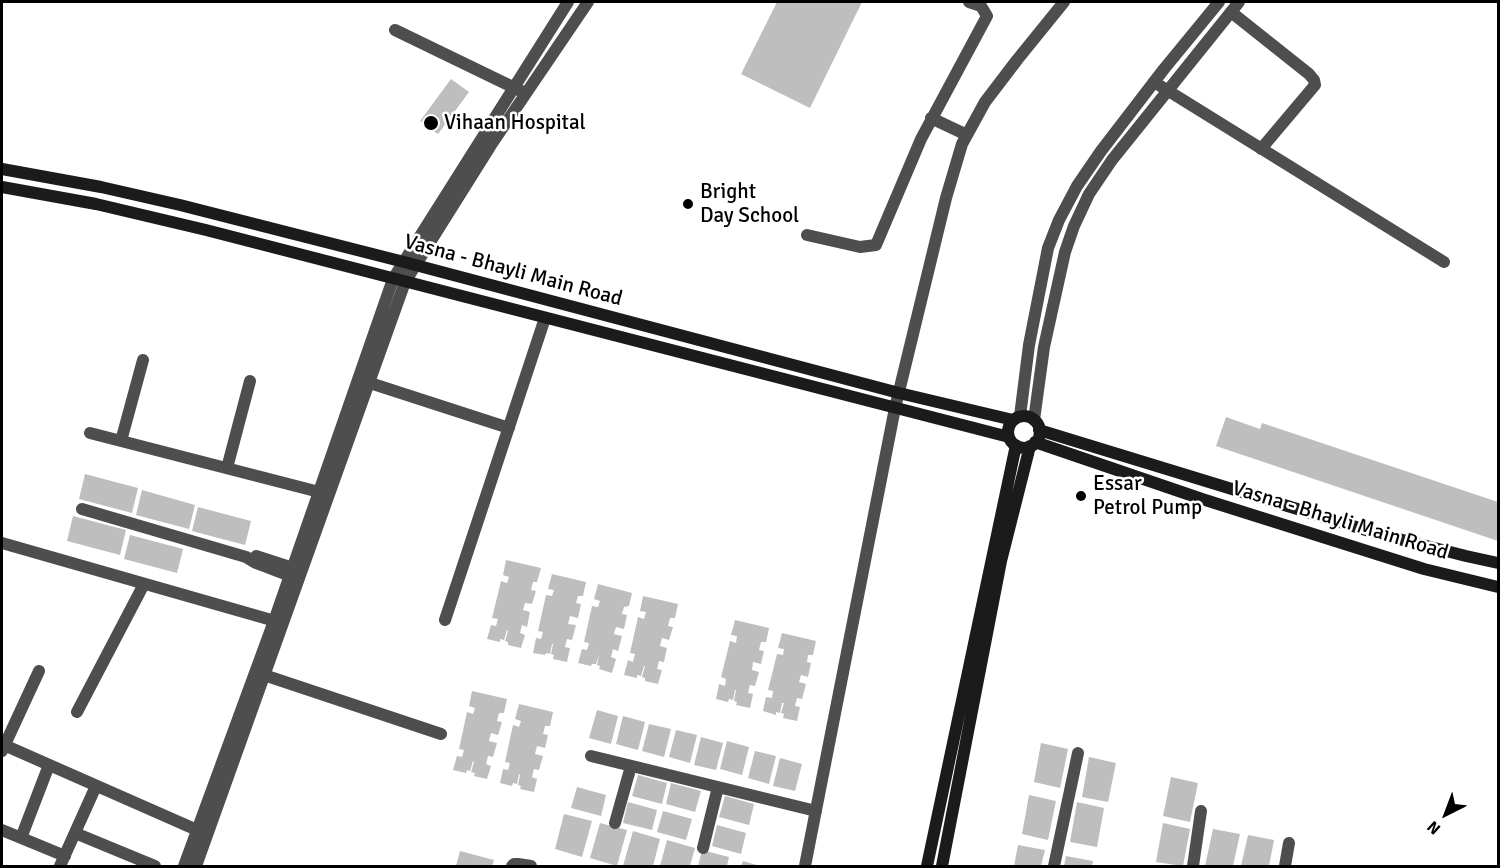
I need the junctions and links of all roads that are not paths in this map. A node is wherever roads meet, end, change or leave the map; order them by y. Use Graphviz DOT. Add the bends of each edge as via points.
graph roads {
  1 [pos="568,2"];
  2 [pos="588,2"];
  3 [pos="969,2"];
  4 [pos="1064,2"];
  5 [pos="1219,2"];
  6 [pos="1239,2"];
  7 [pos="1231,12"];
  8 [pos="395,30"];
  9 [pos="1154,82"];
  10 [pos="514,87"];
  11 [pos="1167,90"];
  12 [pos="526,94"];
  13 [pos="931,118"];
  14 [pos="967,135"];
  15 [pos="1261,149"];
  16 [pos="2,170"];
  17 [pos="2,187"];
  18 [pos="807,235"];
  19 [pos="1444,262"];
  20 [pos="410,263"];
  21 [pos="399,281"];
  22 [pos="545,318"];
  23 [pos="143,360"];
  24 [pos="250,381"];
  25 [pos="370,383"];
  26 [pos="899,393"];
  27 [pos="895,408"];
  28 [pos="1017,418"];
  29 [pos="509,428"];
  30 [pos="90,433"];
  31 [pos="1035,435"];
  32 [pos="121,441"];
  33 [pos="1012,441"];
  34 [pos="227,468"];
  35 [pos="324,494"];
  36 [pos="82,509"];
  37 [pos="2,545"];
  38 [pos="1498,562"];
  39 [pos="291,572"];
  40 [pos="144,584"];
  41 [pos="1498,587"];
  42 [pos="445,620"];
  43 [pos="279,622"];
  44 [pos="39,671"];
  45 [pos="264,675"];
  46 [pos="77,712"];
  47 [pos="441,734"];
  48 [pos="3,748"];
  49 [pos="1078,753"];
  50 [pos="591,756"];
  51 [pos="49,765"];
  52 [pos="630,766"];
  53 [pos="96,786"];
  54 [pos="718,787"];
  55 [pos="816,811"];
  56 [pos="1201,811"];
  57 [pos="615,823"];
  58 [pos="2,830"];
  59 [pos="197,830"];
  60 [pos="75,833"];
  61 [pos="21,838"];
  62 [pos="1288,843"];
  63 [pos="703,848"];
  64 [pos="62,861"];
  65 [pos="155,867"];
  66 [pos="184,867"];
  67 [pos="196,867"];
  68 [pos="512,867"];
  69 [pos="531,867"];
  70 [pos="805,867"];
  71 [pos="927,867"];
  72 [pos="942,867"];
  73 [pos="1054,867"];
  74 [pos="1193,867"];
  75 [pos="1285,867"];
  1 -- 10 [label="street"];
  2 -- 12 [label="street"];
  3 -- 13 [label="street" via="981,6 987,16"];
  4 -- 14 [label="street" via="986,102"];
  5 -- 9 [label="street"];
  6 -- 7 [label="street"];
  7 -- 11 [label="street"];
  7 -- 15 [label="street" via="1309,74 1316,85"];
  8 -- 10 [label="street"];
  9 -- 11 [label="street"];
  9 -- 28 [label="street" via="1101,150 1059,220 1048,248"];
  10 -- 12 [label="street"];
  10 -- 20 [label="street"];
  11 -- 15 [label="street"];
  11 -- 31 [label="street" via="1112,160 1074,226 1044,347"];
  12 -- 20 [label="street"];
  13 -- 14 [label="street"];
  13 -- 18 [label="street" via="876,245 860,247"];
  14 -- 26 [label="street" via="946,198"];
  15 -- 19 [label="street"];
  16 -- 20 [label="main road, Vasna - Bhayli Main Road" via="158,200"];
  17 -- 21 [label="main road, Vasna - Bhayli Main Road" via="206,230"];
  20 -- 21 [label="street"];
  20 -- 26 [label="main road, Vasna - Bhayli Main Road"];
  21 -- 22 [label="main road, Vasna - Bhayli Main Road"];
  21 -- 25 [label="street"];
  21 -- 35 [label="street"];
  22 -- 27 [label="main road, Vasna - Bhayli Main Road"];
  22 -- 29 [label="street"];
  23 -- 32 [label="street"];
  24 -- 34 [label="street"];
  25 -- 29 [label="street"];
  25 -- 35 [label="street"];
  26 -- 27 [label="street"];
  26 -- 28 [label="main road, Vasna - Bhayli Main Road"];
  27 -- 33 [label="main road, Vasna - Bhayli Main Road"];
  27 -- 55 [label="street"];
  28 -- 31 [label="main road" via="1027,416"];
  28 -- 33 [label="main road" via="1008,426"];
  29 -- 42 [label="street"];
  30 -- 32 [label="street"];
  31 -- 33 [label="main road" via="1022,447"];
  31 -- 38 [label="main road, Vasna - Bhayli Main Road" via="1379,534"];
  31 -- 41 [label="main road, Vasna - Bhayli Main Road" via="1202,500 1424,569"];
  31 -- 72 [label="main road" via="1000,561"];
  32 -- 34 [label="street"];
  33 -- 71 [label="main road"];
  34 -- 35 [label="street"];
  35 -- 39 [label="street"];
  35 -- 43 [label="street"];
  36 -- 39 [label="street"];
  37 -- 40 [label="street"];
  39 -- 43 [label="street"];
  40 -- 43 [label="street"];
  40 -- 46 [label="street"];
  43 -- 45 [label="street"];
  43 -- 59 [label="street"];
  44 -- 48 [label="street"];
  45 -- 47 [label="street"];
  45 -- 67 [label="street"];
  48 -- 51 [label="street"];
  49 -- 73 [label="street"];
  50 -- 52 [label="street"];
  51 -- 53 [label="street"];
  51 -- 61 [label="street"];
  52 -- 54 [label="street"];
  52 -- 57 [label="street"];
  53 -- 59 [label="street"];
  53 -- 60 [label="street"];
  54 -- 55 [label="street"];
  54 -- 63 [label="street"];
  55 -- 70 [label="street"];
  56 -- 74 [label="street"];
  58 -- 61 [label="street"];
  59 -- 66 [label="street"];
  60 -- 64 [label="street"];
  60 -- 65 [label="street"];
  61 -- 64 [label="street"];
  62 -- 75 [label="street"];
  68 -- 69 [label="street"];
}
